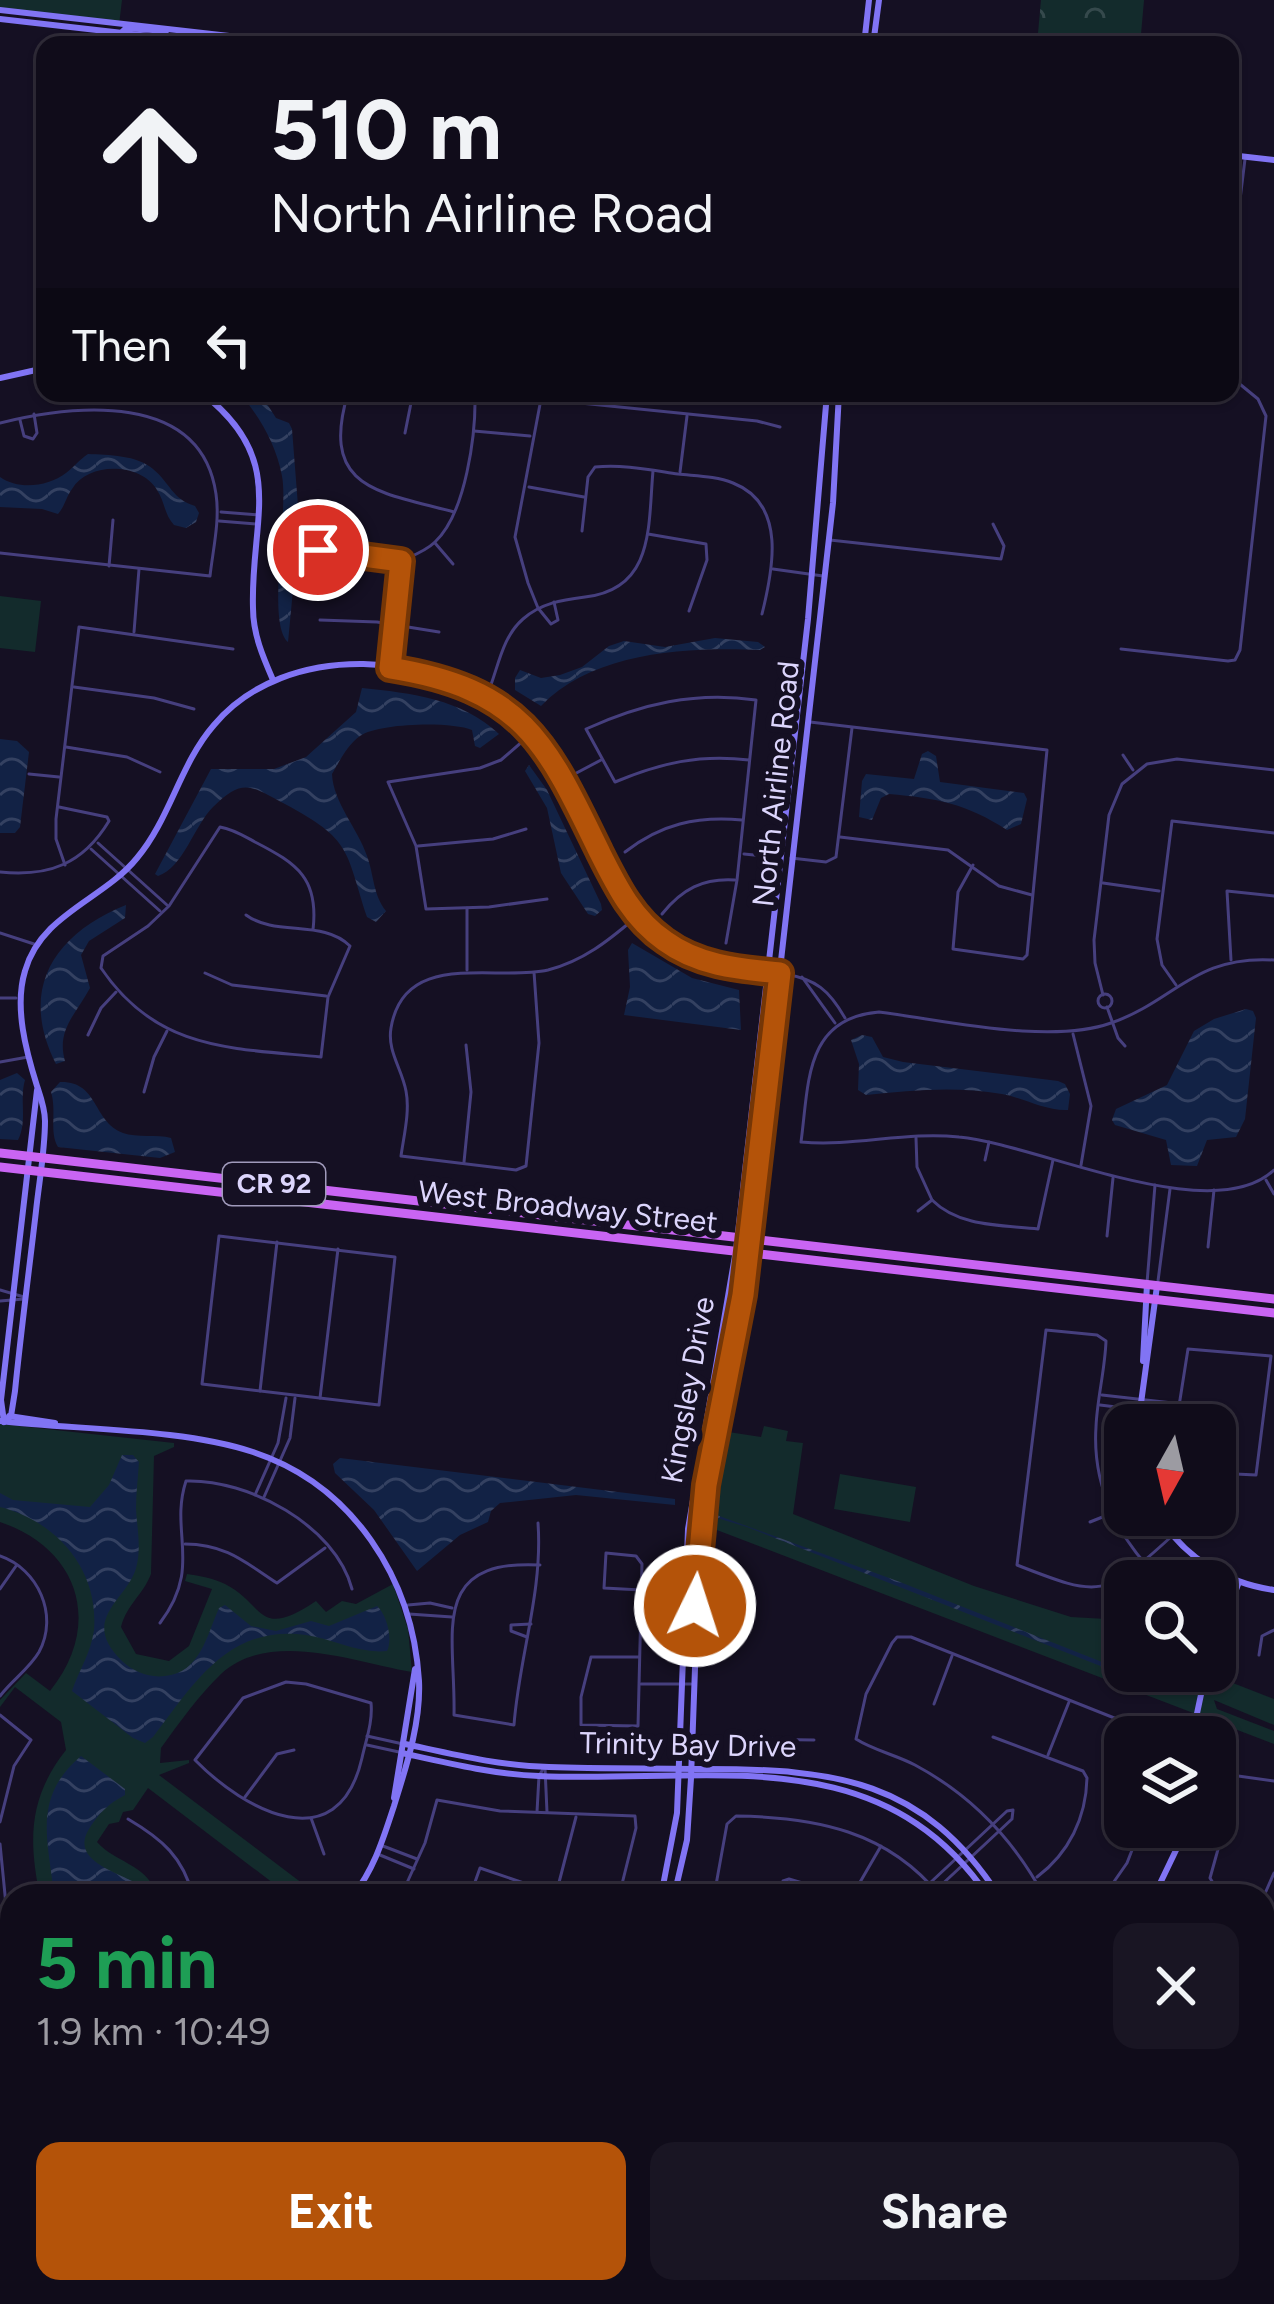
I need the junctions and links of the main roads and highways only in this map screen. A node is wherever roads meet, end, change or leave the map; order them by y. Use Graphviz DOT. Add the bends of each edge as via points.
graph roads {
  1 [pos="0,1153"];
  2 [pos="0,1167"];
  3 [pos="836,1249"];
  4 [pos="798,1258"];
  5 [pos="1274,1299"];
  6 [pos="1274,1313"];
  1 -- 3 [label="main road, West Broadway Street / CR 92"];
  2 -- 4 [label="main road, West Broadway Street / CR 92"];
  3 -- 4 [label="main road" via="831,1257"];
  3 -- 5 [label="main road, West Broadway Street / CR 92"];
  4 -- 6 [label="main road, West Broadway Street / CR 92"];
}
